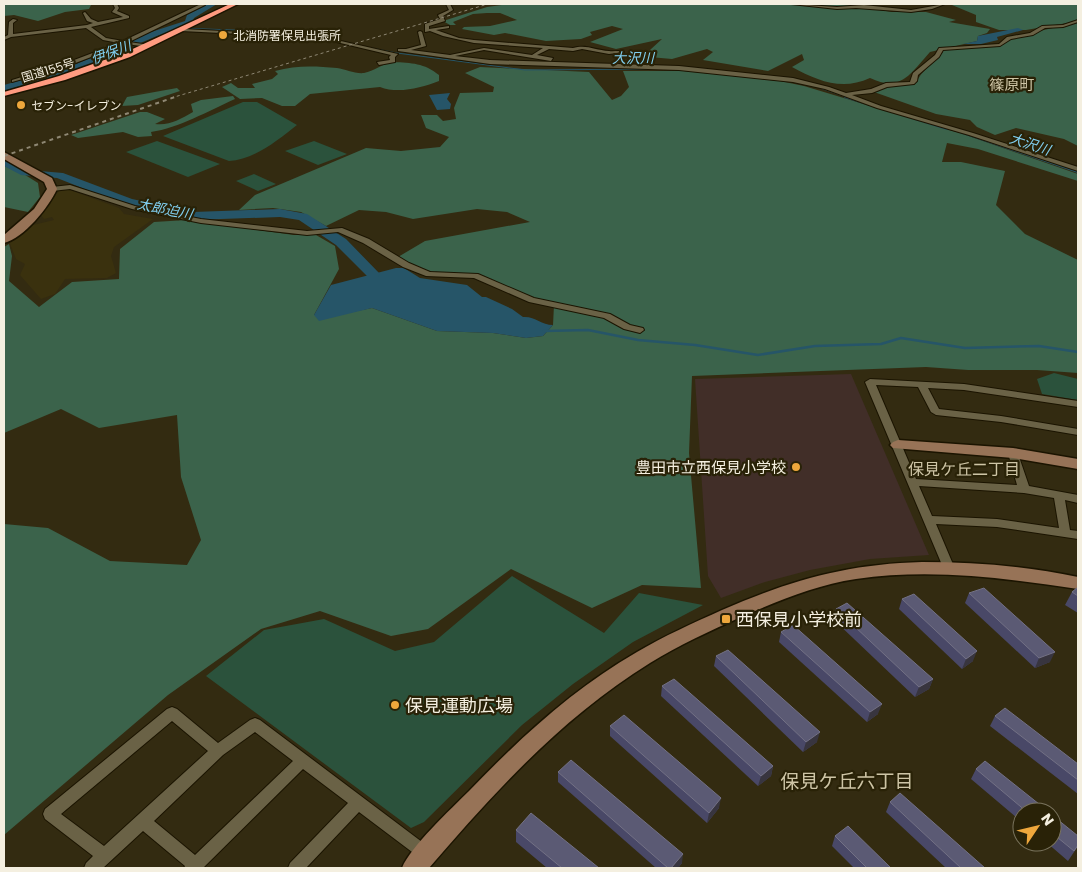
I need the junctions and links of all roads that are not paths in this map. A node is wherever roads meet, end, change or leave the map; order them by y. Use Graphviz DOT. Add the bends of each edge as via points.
graph roads {
  1 [pos="234,4"];
  2 [pos="448,4"];
  3 [pos="793,4"];
  4 [pos="877,4"];
  5 [pos="943,4"];
  6 [pos="115,5"];
  7 [pos="203,5"];
  8 [pos="858,7"];
  9 [pos="85,13"];
  10 [pos="15,20"];
  11 [pos="1078,21"];
  12 [pos="96,23"];
  13 [pos="86,26"];
  14 [pos="447,27"];
  15 [pos="186,28"];
  16 [pos="429,30"];
  17 [pos="10,36"];
  18 [pos="4,39"];
  19 [pos="124,43"];
  20 [pos="148,46"];
  21 [pos="548,47"];
  22 [pos="397,50"];
  23 [pos="386,52"];
  24 [pos="622,52"];
  25 [pos="612,53"];
  26 [pos="533,56"];
  27 [pos="446,57"];
  28 [pos="379,63"];
  29 [pos="589,66"];
  30 [pos="600,66"];
  31 [pos="14,81"];
  32 [pos="4,94"];
  33 [pos="847,94"];
  34 [pos="4,155"];
  35 [pos="1078,169"];
  36 [pos="52,189"];
  37 [pos="4,240"];
  38 [pos="640,330"];
  39 [pos="921,384"];
  40 [pos="1078,404"];
  41 [pos="1078,432"];
  42 [pos="898,445"];
  43 [pos="1013,454"];
  44 [pos="1078,464"];
  45 [pos="912,482"];
  46 [pos="1024,489"];
  47 [pos="1059,496"];
  48 [pos="1078,499"];
  49 [pos="928,520"];
  50 [pos="1066,532"];
  51 [pos="1078,535"];
  52 [pos="949,570"];
  53 [pos="1078,583"];
  54 [pos="218,751"];
  55 [pos="302,761"];
  56 [pos="359,802"];
  57 [pos="144,822"];
  58 [pos="105,856"];
  59 [pos="420,861"];
  60 [pos="194,867"];
  61 [pos="92,868"];
  62 [pos="296,868"];
  1 -- 15 [label="highway, 国道155号"];
  2 -- 16 [label="street" via="450,11 440,16 443,20 427,25"];
  3 -- 8 [label="street"];
  4 -- 8 [label="street"];
  5 -- 8 [label="street" via="932,10 913,11"];
  6 -- 12 [label="street" via="117,8 114,10 127,17"];
  7 -- 19 [label="street"];
  9 -- 12 [label="street"];
  10 -- 17 [label="street" via="11,23"];
  11 -- 33 [label="street" via="1044,27 1031,34 1009,38 1000,45 941,49 915,74 912,83"];
  12 -- 13 [label="street"];
  13 -- 17 [label="street"];
  13 -- 19 [label="street" via="105,40"];
  14 -- 16 [label="street"];
  15 -- 20 [label="highway, 国道155号"];
  15 -- 23 [label="street" via="318,36"];
  16 -- 21 [label="street" via="463,40"];
  16 -- 22 [label="street" via="418,31 424,46"];
  17 -- 18 [label="street"];
  19 -- 20 [label="street"];
  19 -- 31 [label="street" via="70,65"];
  20 -- 32 [label="highway, 国道155号" via="66,77"];
  21 -- 25 [label="street" via="574,50 582,47"];
  21 -- 26 [label="street"];
  22 -- 23 [label="street"];
  22 -- 27 [label="street"];
  23 -- 28 [label="street" via="394,54 393,61"];
  24 -- 25 [label="street"];
  25 -- 30 [label="street" via="610,59"];
  26 -- 27 [label="street" via="481,49"];
  26 -- 29 [label="street"];
  27 -- 29 [label="street" via="512,64"];
  29 -- 30 [label="street"];
  30 -- 33 [label="street" via="679,68 784,79"];
  33 -- 35 [label="street"];
  34 -- 36 [label="street" via="48,180"];
  36 -- 37 [label="street" via="35,213"];
  36 -- 38 [label="street" via="70,187 134,208 176,217 312,234 330,230 350,234 429,274 475,276 532,300 606,316"];
  39 -- 40 [label="street"];
  39 -- 41 [label="street" via="936,412"];
  39 -- 42 [label="street" via="870,382"];
  42 -- 43 [label="street"];
  42 -- 45 [label="street"];
  43 -- 44 [label="street"];
  43 -- 46 [label="street"];
  45 -- 46 [label="street"];
  45 -- 49 [label="street"];
  46 -- 47 [label="street"];
  47 -- 48 [label="street"];
  47 -- 50 [label="street"];
  49 -- 50 [label="street" via="997,523"];
  49 -- 52 [label="street"];
  50 -- 51 [label="street"];
  52 -- 53 [label="street"];
  52 -- 59 [label="street" via="871,571 816,582 707,624 642,658 570,709 512,763"];
  54 -- 55 [label="street" via="255,724"];
  54 -- 57 [label="street"];
  54 -- 58 [label="street" via="172,713 50,814"];
  55 -- 56 [label="street"];
  55 -- 60 [label="street"];
  56 -- 59 [label="street"];
  56 -- 62 [label="street"];
  57 -- 58 [label="street"];
  57 -- 60 [label="street"];
  58 -- 61 [label="street"];
}
